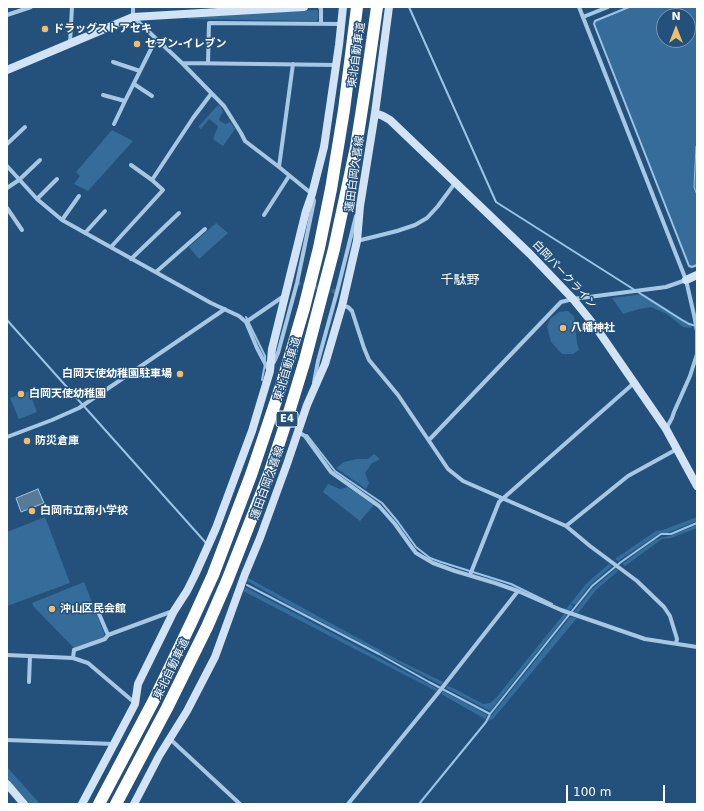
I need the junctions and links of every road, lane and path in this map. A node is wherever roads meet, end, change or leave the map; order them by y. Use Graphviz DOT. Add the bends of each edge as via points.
graph roads {
  1 [pos="32,7"];
  2 [pos="72,7"];
  3 [pos="133,7"];
  4 [pos="304,7"];
  5 [pos="320,7"];
  6 [pos="343,7"];
  7 [pos="357,7"];
  8 [pos="376,7"];
  9 [pos="389,7"];
  10 [pos="580,7"];
  11 [pos="608,7"];
  12 [pos="7,15"];
  13 [pos="133,17"];
  14 [pos="583,17"];
  15 [pos="321,24"];
  16 [pos="341,24"];
  17 [pos="156,39"];
  18 [pos="70,43"];
  19 [pos="113,62"];
  20 [pos="182,63"];
  21 [pos="208,63"];
  22 [pos="293,64"];
  23 [pos="336,65"];
  24 [pos="7,70"];
  25 [pos="140,71"];
  26 [pos="134,84"];
  27 [pos="212,94"];
  28 [pos="103,95"];
  29 [pos="152,96"];
  30 [pos="125,101"];
  31 [pos="375,114"];
  32 [pos="114,124"];
  33 [pos="25,127"];
  34 [pos="7,144"];
  35 [pos="40,160"];
  36 [pos="131,165"];
  37 [pos="7,166"];
  38 [pos="279,167"];
  39 [pos="289,176"];
  40 [pos="57,179"];
  41 [pos="19,180"];
  42 [pos="152,180"];
  43 [pos="456,183"];
  44 [pos="7,188"];
  45 [pos="312,194"];
  46 [pos="79,196"];
  47 [pos="38,199"];
  48 [pos="360,206"];
  49 [pos="7,208"];
  50 [pos="105,211"];
  51 [pos="179,213"];
  52 [pos="264,215"];
  53 [pos="62,220"];
  54 [pos="205,229"];
  55 [pos="22,230"];
  56 [pos="85,233"];
  57 [pos="357,241"];
  58 [pos="111,247"];
  59 [pos="132,259"];
  60 [pos="156,272"];
  61 [pos="697,275"];
  62 [pos="686,280"];
  63 [pos="285,295"];
  64 [pos="573,299"];
  65 [pos="342,306"];
  66 [pos="224,309"];
  67 [pos="246,322"];
  68 [pos="270,371"];
  69 [pos="634,383"];
  70 [pos="313,392"];
  71 [pos="666,430"];
  72 [pos="298,432"];
  73 [pos="7,437"];
  74 [pos="429,440"];
  75 [pos="678,449"];
  76 [pos="697,486"];
  77 [pos="502,498"];
  78 [pos="566,526"];
  79 [pos="470,575"];
  80 [pos="518,591"];
  81 [pos="97,609"];
  82 [pos="174,610"];
  83 [pos="108,635"];
  84 [pos="676,643"];
  85 [pos="697,647"];
  86 [pos="7,655"];
  87 [pos="30,656"];
  88 [pos="73,658"];
  89 [pos="29,682"];
  90 [pos="135,704"];
  91 [pos="170,738"];
  92 [pos="7,740"];
  93 [pos="114,744"];
  94 [pos="7,784"];
  95 [pos="24,804"];
  96 [pos="82,804"];
  97 [pos="99,804"];
  98 [pos="116,804"];
  99 [pos="134,804"];
  100 [pos="240,804"];
  101 [pos="348,804"];
  1 -- 12 [label="street"];
  2 -- 18 [label="street"];
  3 -- 13 [label="street"];
  4 -- 13 [label="street"];
  5 -- 15 [label="street"];
  6 -- 16 [label="street"];
  7 -- 97 [label="highway, 東北自動車道 / E4" via="332,189 304,308 282,383 252,475 213,575 154,700"];
  8 -- 98 [label="highway, 東北自動車道 / E4" via="357,140 337,236 320,308 269,474 207,627"];
  9 -- 31 [label="street, 蓮田白岡久喜線"];
  10 -- 14 [label="street"];
  11 -- 14 [label="street"];
  13 -- 17 [label="street"];
  13 -- 18 [label="street"];
  14 -- 62 [label="street"];
  15 -- 16 [label="street"];
  15 -- 21 [label="street" via="209,23"];
  16 -- 23 [label="street"];
  17 -- 20 [label="street"];
  17 -- 25 [label="street"];
  18 -- 24 [label="street"];
  19 -- 25 [label="street"];
  20 -- 21 [label="street"];
  20 -- 27 [label="street"];
  21 -- 22 [label="street"];
  22 -- 23 [label="street"];
  22 -- 38 [label="street"];
  23 -- 45 [label="street" via="324,147"];
  25 -- 26 [label="street"];
  26 -- 29 [label="street"];
  26 -- 30 [label="street"];
  27 -- 38 [label="street" via="224,106 245,141"];
  27 -- 42 [label="street"];
  28 -- 30 [label="street"];
  30 -- 32 [label="street"];
  31 -- 43 [label="street, 白岡パークライン" via="390,120"];
  31 -- 48 [label="street, 蓮田白岡久喜線"];
  33 -- 34 [label="street"];
  35 -- 41 [label="street"];
  36 -- 42 [label="street"];
  37 -- 41 [label="street"];
  38 -- 39 [label="street"];
  39 -- 45 [label="street"];
  39 -- 52 [label="street"];
  40 -- 47 [label="street"];
  41 -- 44 [label="street"];
  41 -- 47 [label="street"];
  42 -- 58 [label="street" via="163,190"];
  43 -- 57 [label="street" via="427,218 397,231"];
  43 -- 64 [label="street, 白岡パークライン"];
  45 -- 63 [label="street"];
  45 -- 68 [label="street" via="314,201 297,282 278,353"];
  46 -- 53 [label="street"];
  47 -- 53 [label="street"];
  48 -- 57 [label="street, 蓮田白岡久喜線"];
  48 -- 70 [label="street" via="318,361"];
  49 -- 55 [label="street"];
  50 -- 56 [label="street"];
  51 -- 59 [label="street"];
  53 -- 56 [label="street"];
  54 -- 60 [label="street"];
  56 -- 58 [label="street"];
  57 -- 65 [label="street, 蓮田白岡久喜線"];
  58 -- 59 [label="street"];
  59 -- 60 [label="street"];
  60 -- 66 [label="street"];
  61 -- 62 [label="street"];
  62 -- 64 [label="street" via="666,287"];
  62 -- 71 [label="street" via="697,331 696,354 690,376"];
  63 -- 67 [label="street"];
  63 -- 68 [label="street" via="272,349"];
  64 -- 69 [label="street, 白岡パークライン"];
  64 -- 74 [label="street" via="560,302"];
  65 -- 70 [label="street, 蓮田白岡久喜線" via="325,364"];
  65 -- 74 [label="street" via="352,311 369,360 398,395"];
  66 -- 67 [label="street"];
  66 -- 73 [label="street" via="79,408"];
  67 -- 68 [label="street"];
  68 -- 82 [label="street" via="252,431 216,528 187,591"];
  69 -- 71 [label="street, 白岡パークライン"];
  69 -- 77 [label="street"];
  70 -- 72 [label="street, 蓮田白岡久喜線"];
  71 -- 75 [label="street, 白岡パークライン"];
  72 -- 79 [label="street" via="305,436 331,472 379,506 416,553 433,563"];
  72 -- 91 [label="street, 蓮田白岡久喜線" via="215,657"];
  74 -- 77 [label="street" via="448,469 456,476"];
  75 -- 76 [label="street, 白岡パークライン"];
  75 -- 78 [label="street" via="628,476"];
  77 -- 78 [label="street"];
  77 -- 79 [label="street"];
  78 -- 84 [label="street" via="637,581 664,607 670,616"];
  79 -- 80 [label="street"];
  80 -- 84 [label="street" via="576,616 645,639"];
  80 -- 101 [label="street"];
  81 -- 83 [label="street"];
  82 -- 83 [label="street"];
  82 -- 90 [label="street" via="138,684"];
  83 -- 88 [label="street" via="74,650"];
  84 -- 85 [label="street"];
  86 -- 87 [label="street"];
  87 -- 88 [label="street"];
  87 -- 89 [label="street"];
  88 -- 90 [label="street" via="88,663"];
  90 -- 93 [label="street"];
  91 -- 99 [label="street, 蓮田白岡久喜線"];
  91 -- 100 [label="street"];
  92 -- 93 [label="street"];
  93 -- 96 [label="street"];
  94 -- 95 [label="street"];
}
